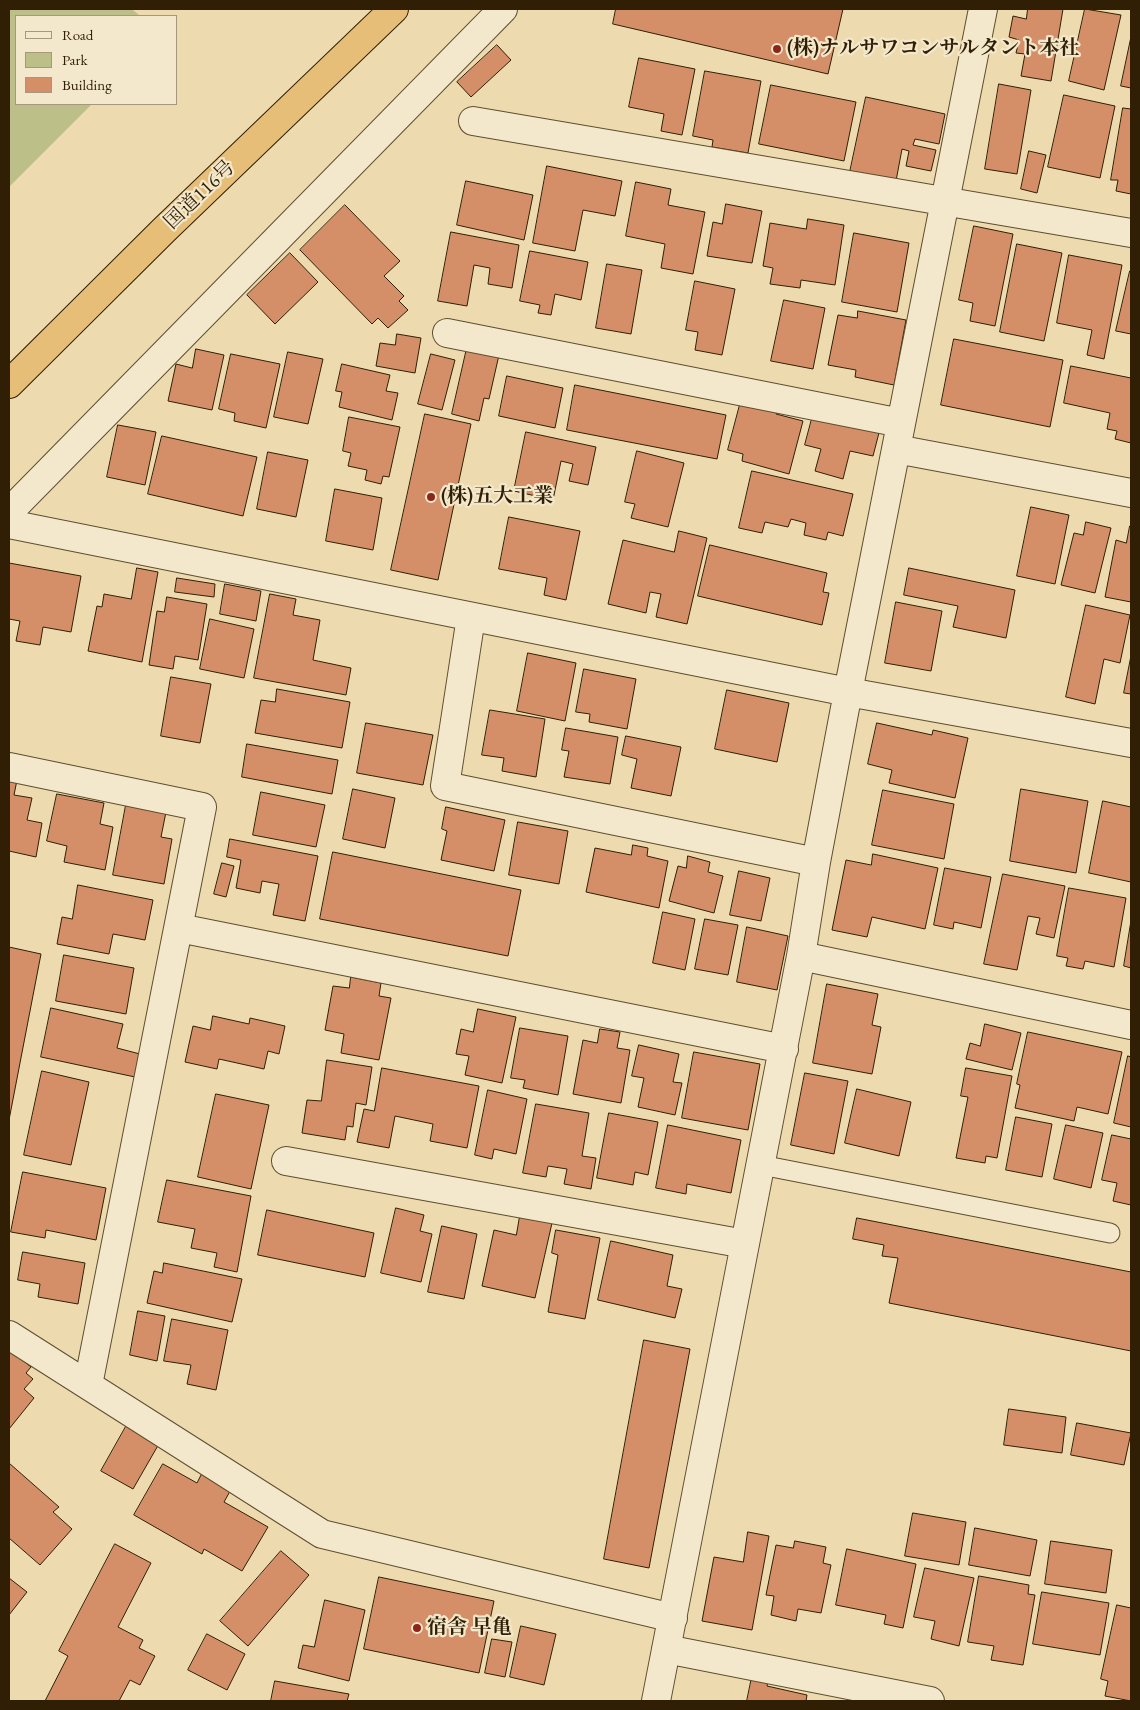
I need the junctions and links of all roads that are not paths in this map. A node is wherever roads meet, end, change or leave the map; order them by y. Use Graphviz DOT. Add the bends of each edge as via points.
graph roads {
  1 [pos="394,9"];
  2 [pos="503,9"];
  3 [pos="983,9"];
  4 [pos="473,121"];
  5 [pos="945,200"];
  6 [pos="1131,233"];
  7 [pos="447,333"];
  8 [pos="9,384"];
  9 [pos="901,423"];
  10 [pos="896,449"];
  11 [pos="1131,492"];
  12 [pos="9,512"];
  13 [pos="9,524"];
  14 [pos="472,617"];
  15 [pos="848,692"];
  16 [pos="1131,742"];
  17 [pos="9,767"];
  18 [pos="816,862"];
  19 [pos="179,928"];
  20 [pos="802,956"];
  21 [pos="1131,1025"];
  22 [pos="784,1049"];
  23 [pos="286,1160"];
  24 [pos="761,1165"];
  25 [pos="1110,1233"];
  26 [pos="745,1244"];
  27 [pos="9,1335"];
  28 [pos="88,1385"];
  29 [pos="672,1618"];
  30 [pos="666,1649"];
  31 [pos="656,1701"];
  32 [pos="930,1701"];
  1 -- 8 [label="highway, 国道116号"];
  2 -- 12 [label="street"];
  3 -- 5 [label="street"];
  4 -- 5 [label="street"];
  5 -- 6 [label="street"];
  5 -- 9 [label="street"];
  7 -- 9 [label="street"];
  9 -- 10 [label="street"];
  10 -- 11 [label="street"];
  10 -- 15 [label="street"];
  13 -- 14 [label="street"];
  14 -- 15 [label="street"];
  14 -- 18 [label="street" via="445,786"];
  15 -- 16 [label="street"];
  15 -- 18 [label="street"];
  17 -- 19 [label="street" via="202,807"];
  18 -- 20 [label="street"];
  19 -- 22 [label="street"];
  19 -- 28 [label="street"];
  20 -- 21 [label="street"];
  20 -- 22 [label="street"];
  22 -- 24 [label="street"];
  23 -- 26 [label="street"];
  24 -- 25 [label="lane"];
  24 -- 26 [label="street"];
  26 -- 29 [label="street"];
  27 -- 28 [label="street"];
  28 -- 29 [label="street" via="322,1534"];
  29 -- 30 [label="street"];
  30 -- 31 [label="street"];
  30 -- 32 [label="street"];
}
